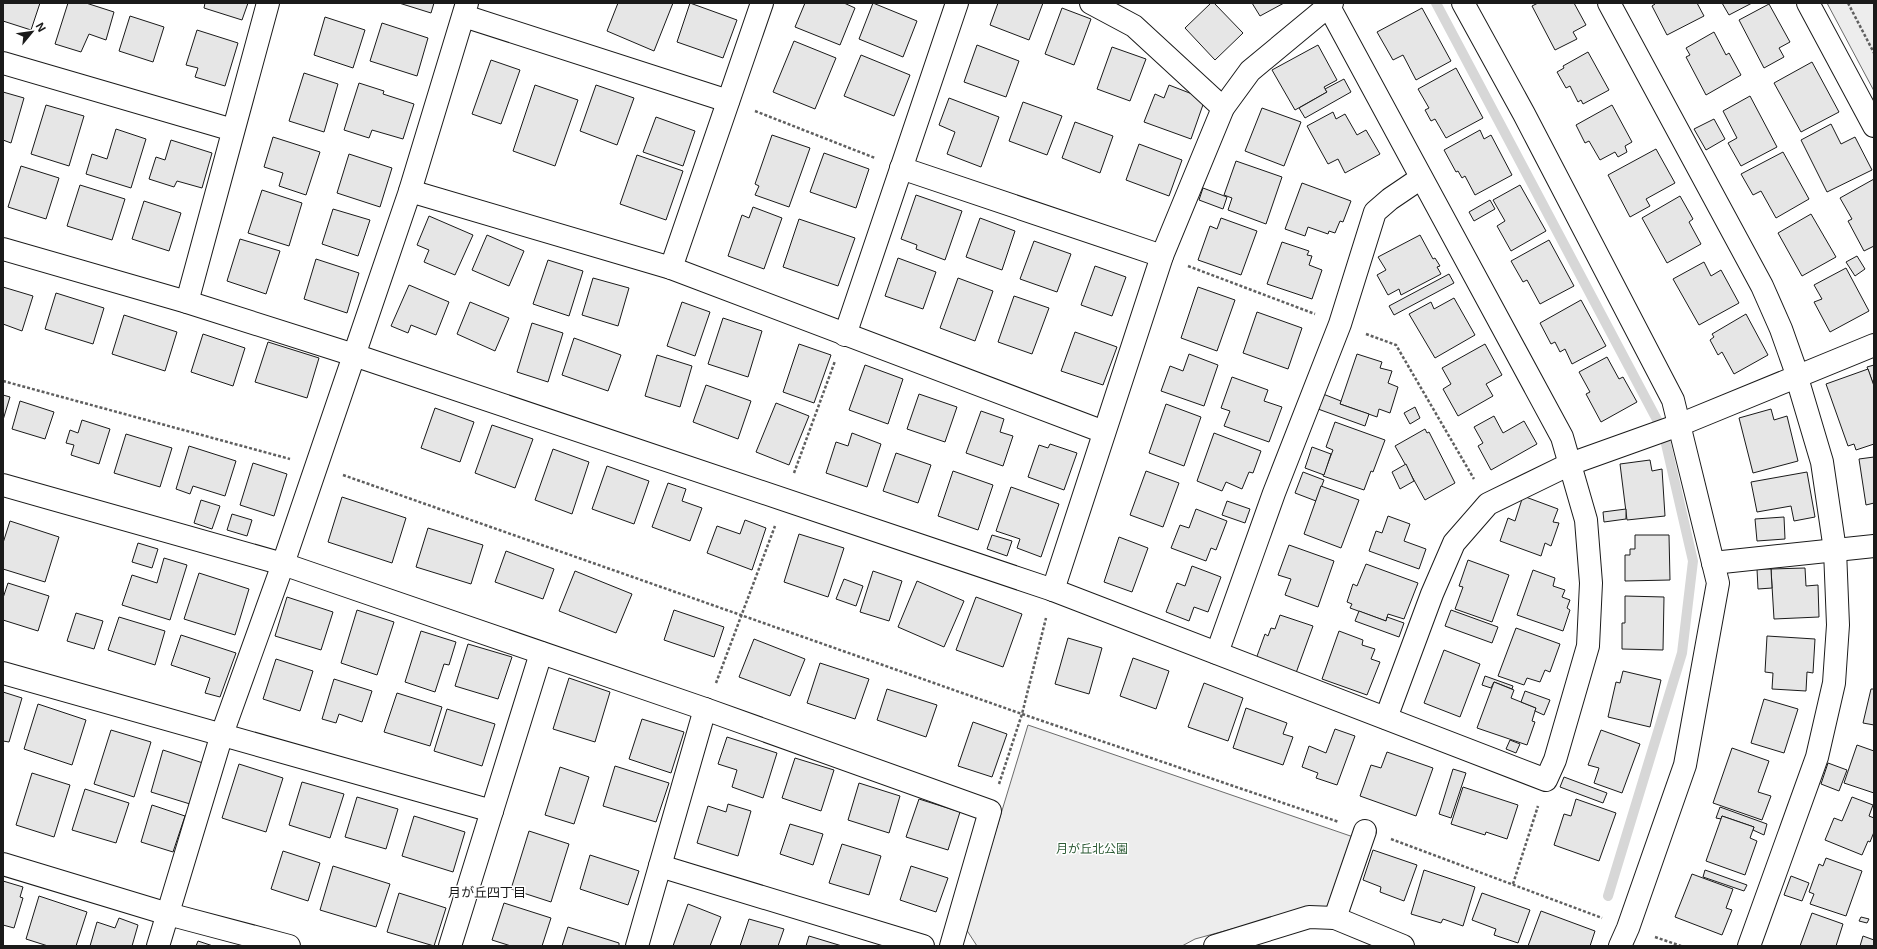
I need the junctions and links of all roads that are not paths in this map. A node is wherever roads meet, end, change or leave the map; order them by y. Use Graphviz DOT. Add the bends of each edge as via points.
graph roads {
  1 [pos="268,3"];
  2 [pos="762,3"];
  3 [pos="957,3"];
  4 [pos="1091,3"];
  5 [pos="1463,3"];
  6 [pos="1608,3"];
  7 [pos="1808,3"];
  8 [pos="1329,4"];
  9 [pos="466,10"];
  10 [pos="3,63"];
  11 [pos="728,101"];
  12 [pos="1223,108"];
  13 [pos="1874,126"];
  14 [pos="233,130"];
  15 [pos="902,168"];
  16 [pos="1421,178"];
  17 [pos="410,192"];
  18 [pos="3,249"];
  19 [pos="1162,256"];
  20 [pos="671,268"];
  21 [pos="187,302"];
  22 [pos="845,335"];
  23 [pos="1874,345"];
  24 [pos="354,355"];
  25 [pos="1798,377"];
  26 [pos="1679,425"];
  27 [pos="1104,432"];
  28 [pos="1570,464"];
  29 [pos="3,485"];
  30 [pos="1874,546"];
  31 [pos="1835,550"];
  32 [pos="1713,563"];
  33 [pos="283,564"];
  34 [pos="1053,590"];
  35 [pos="541,653"];
  36 [pos="1217,653"];
  37 [pos="3,673"];
  38 [pos="705,709"];
  39 [pos="1386,718"];
  40 [pos="222,734"];
  41 [pos="492,811"];
  42 [pos="1365,831"];
  43 [pos="3,864"];
  44 [pos="660,866"];
  45 [pos="168,914"];
  46 [pos="1335,918"];
  47 [pos="1624,937"];
  48 [pos="158,946"];
  49 [pos="290,946"];
  50 [pos="450,946"];
  51 [pos="637,946"];
  52 [pos="923,946"];
  53 [pos="951,946"];
  54 [pos="1215,946"];
  55 [pos="1403,946"];
  56 [pos="1749,946"];
  1 -- 14 [label="street"];
  2 -- 11 [label="street"];
  3 -- 15 [label="street"];
  4 -- 12 [label="street" via="1134,26"];
  5 -- 26 [label="street" via="1524,114 1673,400"];
  6 -- 25 [label="street" via="1762,286"];
  7 -- 13 [label="street"];
  8 -- 12 [label="street" via="1250,70"];
  8 -- 16 [label="street"];
  9 -- 11 [label="street"];
  9 -- 17 [label="street"];
  10 -- 14 [label="street"];
  11 -- 20 [label="street"];
  12 -- 19 [label="street"];
  14 -- 21 [label="street"];
  15 -- 19 [label="street"];
  15 -- 22 [label="street"];
  16 -- 28 [label="street" via="1562,438"];
  16 -- 36 [label="street" via="1375,212 1340,324 1274,493"];
  17 -- 20 [label="street"];
  17 -- 24 [label="street"];
  18 -- 21 [label="street"];
  19 -- 27 [label="street"];
  20 -- 22 [label="street"];
  21 -- 24 [label="street"];
  22 -- 27 [label="street"];
  23 -- 25 [label="street"];
  24 -- 33 [label="street"];
  24 -- 34 [label="street"];
  25 -- 26 [label="street"];
  25 -- 31 [label="street" via="1822,462"];
  26 -- 28 [label="street"];
  26 -- 32 [label="street"];
  27 -- 34 [label="street"];
  28 -- 39 [label="street" via="1488,504 1454,543 1432,594"];
  28 -- 39 [label="street" via="1586,520 1591,583 1588,646 1555,760 1546,780"];
  29 -- 33 [label="street"];
  30 -- 31 [label="street"];
  31 -- 32 [label="street"];
  31 -- 56 [label="street" via="1838,625 1832,690 1817,757"];
  32 -- 47 [label="street" via="1718,583 1685,765"];
  33 -- 35 [label="street"];
  33 -- 40 [label="street"];
  34 -- 36 [label="street"];
  35 -- 38 [label="street"];
  35 -- 41 [label="street"];
  36 -- 39 [label="street"];
  37 -- 40 [label="street"];
  38 -- 44 [label="street"];
  38 -- 53 [label="street" via="990,811"];
  40 -- 41 [label="street"];
  40 -- 45 [label="street"];
  41 -- 50 [label="street"];
  42 -- 46 [label="street"];
  43 -- 45 [label="street"];
  44 -- 51 [label="street"];
  44 -- 52 [label="street"];
  45 -- 48 [label="street"];
  45 -- 49 [label="street"];
  46 -- 54 [label="street" via="1309,917"];
  46 -- 55 [label="street"];
}
